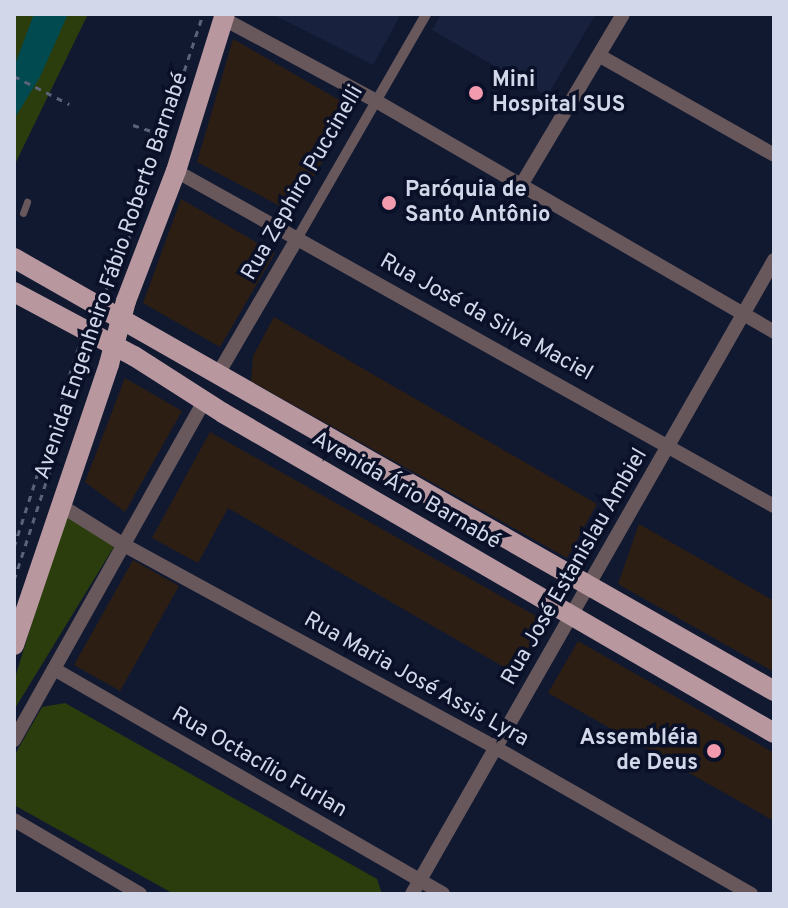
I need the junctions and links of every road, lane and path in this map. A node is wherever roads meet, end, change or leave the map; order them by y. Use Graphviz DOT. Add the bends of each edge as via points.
graph roads {
  1 [pos="426,14"];
  2 [pos="623,14"];
  3 [pos="217,16"];
  4 [pos="600,56"];
  5 [pos="14,76"];
  6 [pos="376,101"];
  7 [pos="69,104"];
  8 [pos="133,125"];
  9 [pos="161,134"];
  10 [pos="774,155"];
  11 [pos="176,171"];
  12 [pos="520,187"];
  13 [pos="27,202"];
  14 [pos="23,213"];
  15 [pos="298,237"];
  16 [pos="123,257"];
  17 [pos="14,258"];
  18 [pos="774,260"];
  19 [pos="119,271"];
  20 [pos="105,290"];
  21 [pos="14,292"];
  22 [pos="743,314"];
  23 [pos="122,319"];
  24 [pos="774,332"];
  25 [pos="82,344"];
  26 [pos="114,345"];
  27 [pos="88,353"];
  28 [pos="218,374"];
  29 [pos="204,401"];
  30 [pos="669,447"];
  31 [pos="60,505"];
  32 [pos="774,506"];
  33 [pos="124,545"];
  34 [pos="14,547"];
  35 [pos="14,580"];
  36 [pos="589,583"];
  37 [pos="572,613"];
  38 [pos="14,645"];
  39 [pos="54,669"];
  40 [pos="774,691"];
  41 [pos="774,733"];
  42 [pos="14,740"];
  43 [pos="496,748"];
  44 [pos="14,820"];
  45 [pos="415,887"];
  46 [pos="140,894"];
  47 [pos="443,894"];
  48 [pos="751,894"];
  1 -- 6 [label="street, Rua Zephiro Puccinelli"];
  2 -- 4 [label="street"];
  3 -- 6 [label="street"];
  3 -- 9 [label="path"];
  3 -- 11 [label="main road, Avenida Engenheiro Fábio Roberto Barnabé"];
  4 -- 10 [label="street"];
  4 -- 12 [label="street"];
  5 -- 7 [label="path"];
  6 -- 12 [label="street"];
  6 -- 15 [label="street, Rua Zephiro Puccinelli"];
  8 -- 9 [label="path"];
  9 -- 16 [label="path"];
  11 -- 15 [label="street, Rua José da Silva Maciel"];
  11 -- 23 [label="main road, Avenida Engenheiro Fábio Roberto Barnabé"];
  12 -- 22 [label="street"];
  13 -- 14 [label="lane"];
  15 -- 28 [label="street, Rua Zephiro Puccinelli"];
  15 -- 30 [label="street, Rua José da Silva Maciel"];
  17 -- 23 [label="main road, Avenida Ário Barnabé"];
  18 -- 22 [label="street, Rua José Estanislau Ambiel"];
  19 -- 20 [label="path"];
  21 -- 26 [label="main road, Avenida Ário Barnabé"];
  22 -- 24 [label="street"];
  22 -- 30 [label="street, Rua José Estanislau Ambiel"];
  23 -- 26 [label="main road, Avenida Engenheiro Fábio Roberto Barnabé"];
  23 -- 28 [label="main road, Avenida Ário Barnabé"];
  25 -- 34 [label="path"];
  26 -- 29 [label="main road, Avenida Ário Barnabé"];
  26 -- 31 [label="main road, Avenida Engenheiro Fábio Roberto Barnabé"];
  27 -- 35 [label="path"];
  28 -- 36 [label="main road, Avenida Ário Barnabé"];
  29 -- 33 [label="street"];
  29 -- 37 [label="main road, Avenida Ário Barnabé"];
  30 -- 32 [label="street, Rua José da Silva Maciel"];
  30 -- 36 [label="street, Rua José Estanislau Ambiel"];
  31 -- 33 [label="street, Rua Maria José Assis Lyra"];
  31 -- 38 [label="main road, Avenida Engenheiro Fábio Roberto Barnabé"];
  33 -- 39 [label="street"];
  33 -- 43 [label="street, Rua Maria José Assis Lyra"];
  36 -- 37 [label="street, Rua José Estanislau Ambiel"];
  36 -- 40 [label="main road, Avenida Ário Barnabé"];
  37 -- 41 [label="main road, Avenida Ário Barnabé"];
  37 -- 43 [label="street, Rua José Estanislau Ambiel"];
  39 -- 42 [label="street"];
  39 -- 45 [label="street, Rua Octacílio Furlan"];
  43 -- 45 [label="street, Rua José Estanislau Ambiel"];
  43 -- 48 [label="street, Rua Maria José Assis Lyra"];
  44 -- 46 [label="street"];
  45 -- 47 [label="street, Rua Octacílio Furlan"];
}
